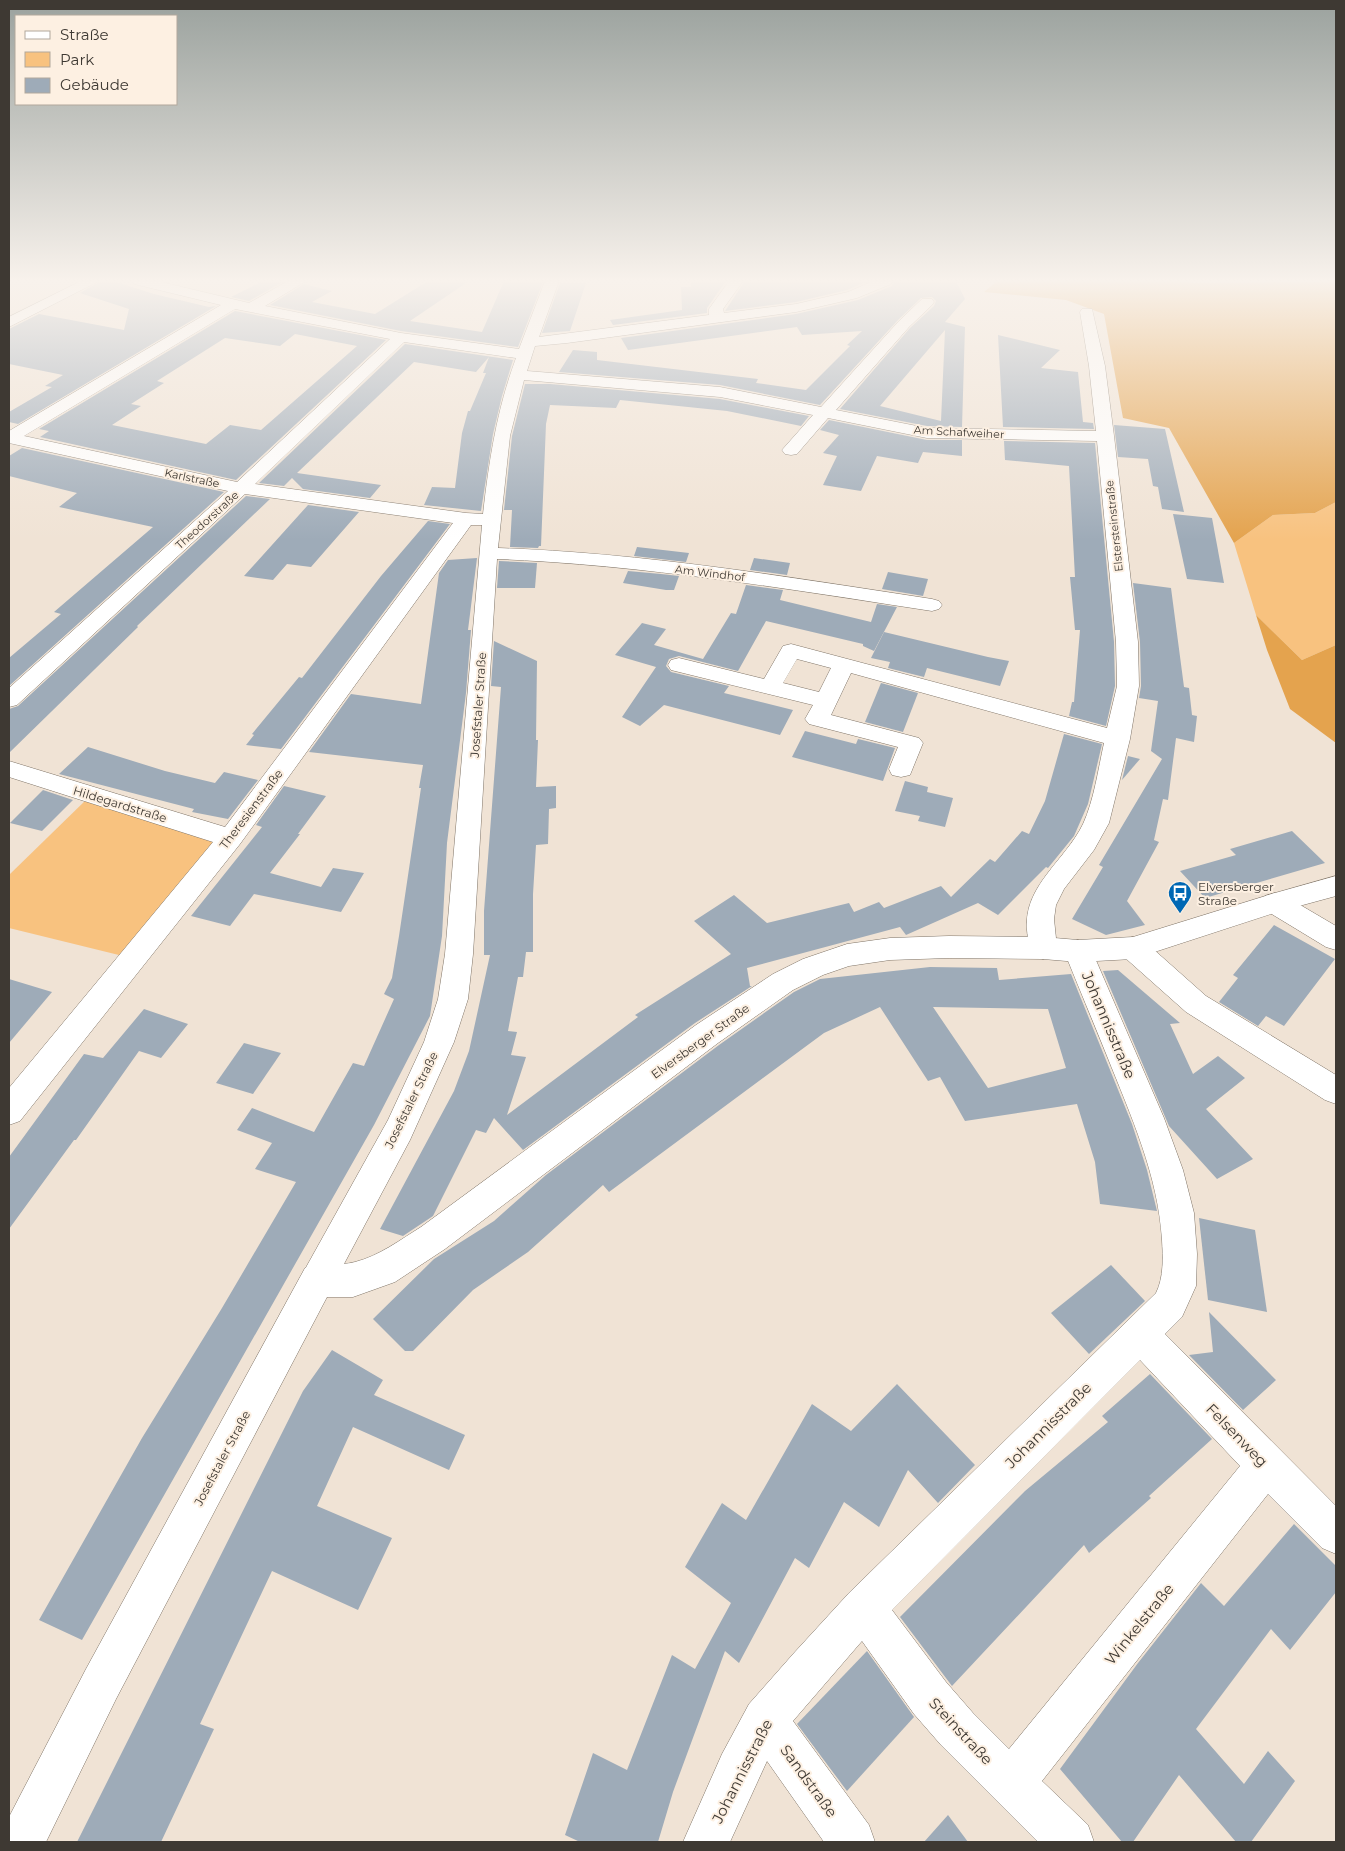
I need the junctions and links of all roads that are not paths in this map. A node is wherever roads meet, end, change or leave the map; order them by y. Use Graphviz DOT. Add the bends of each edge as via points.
graph roads {
  1 [pos="127,367"];
  2 [pos="369,367"];
  3 [pos="521,367"];
  4 [pos="578,367"];
  5 [pos="866,367"];
  6 [pos="1097,367"];
  7 [pos="827,412"];
  8 [pos="1105,436"];
  9 [pos="9,438"];
  10 [pos="791,450"];
  11 [pos="241,488"];
  12 [pos="493,518"];
  13 [pos="466,519"];
  14 [pos="488,553"];
  15 [pos="932,605"];
  16 [pos="844,664"];
  17 [pos="680,665"];
  18 [pos="770,688"];
  19 [pos="9,700"];
  20 [pos="826,701"];
  21 [pos="1118,739"];
  22 [pos="901,769"];
  23 [pos="9,770"];
  24 [pos="231,838"];
  25 [pos="1336,886"];
  26 [pos="1275,904"];
  27 [pos="1336,939"];
  28 [pos="1133,948"];
  29 [pos="1060,949"];
  30 [pos="1336,1091"];
  31 [pos="9,1111"];
  32 [pos="317,1280"];
  33 [pos="1140,1334"];
  34 [pos="1266,1465"];
  35 [pos="1336,1534"];
  36 [pos="864,1608"];
  37 [pos="765,1720"];
  38 [pos="1011,1783"];
  39 [pos="21,1842"];
  40 [pos="706,1842"];
  41 [pos="852,1842"];
  42 [pos="1071,1842"];
  1 -- 9 [label="street"];
  2 -- 11 [label="street, Theodorstraße"];
  3 -- 12 [label="street, Josefstaler Straße" via="499,450"];
  4 -- 7 [label="street, Am Schafweiher"];
  5 -- 7 [label="street"];
  6 -- 8 [label="street, Elstersteinstraße"];
  7 -- 8 [label="street, Am Schafweiher" via="927,433"];
  7 -- 10 [label="street"];
  8 -- 21 [label="street, Elstersteinstraße" via="1128,669"];
  9 -- 11 [label="street, Karlstraße"];
  11 -- 13 [label="street, Karlstraße"];
  11 -- 19 [label="street, Theodorstraße"];
  12 -- 13 [label="street"];
  12 -- 14 [label="street, Josefstaler Straße"];
  13 -- 24 [label="street, Theresienstraße"];
  14 -- 15 [label="street, Am Windhof" via="543,554 708,572"];
  14 -- 32 [label="street, Josefstaler Straße" via="453,999 439,1042 398,1130"];
  16 -- 18 [label="street" via="790,651"];
  16 -- 20 [label="street"];
  16 -- 21 [label="street"];
  17 -- 18 [label="street"];
  18 -- 20 [label="street"];
  20 -- 22 [label="street" via="818,720 911,743"];
  21 -- 29 [label="street, Elstersteinstraße" via="1096,823 1086,843 1054,883 1042,905 1040,919"];
  23 -- 24 [label="street, Hildegardstraße"];
  24 -- 31 [label="street, Theresienstraße"];
  25 -- 26 [label="street, Elversberger Straße"];
  26 -- 27 [label="street"];
  26 -- 28 [label="street, Elversberger Straße"];
  28 -- 29 [label="street, Elversberger Straße"];
  28 -- 30 [label="street" via="1196,1004"];
  29 -- 32 [label="street, Elversberger Straße" via="890,949 847,955 813,967 783,982 707,1034 434,1238 383,1270 353,1280"];
  29 -- 33 [label="street, Johannisstraße" via="1148,1118 1167,1170 1177,1213 1178,1286 1169,1305"];
  32 -- 39 [label="street, Josefstaler Straße"];
  33 -- 34 [label="street, Felsenweg"];
  33 -- 36 [label="street, Johannisstraße"];
  34 -- 35 [label="street, Felsenweg"];
  34 -- 38 [label="street, Winkelstraße"];
  36 -- 37 [label="street, Johannisstraße"];
  36 -- 38 [label="street, Steinstraße" via="930,1698"];
  37 -- 40 [label="street, Johannisstraße" via="738,1770"];
  37 -- 41 [label="street, Sandstraße"];
  38 -- 42 [label="street, Steinstraße"];
}
